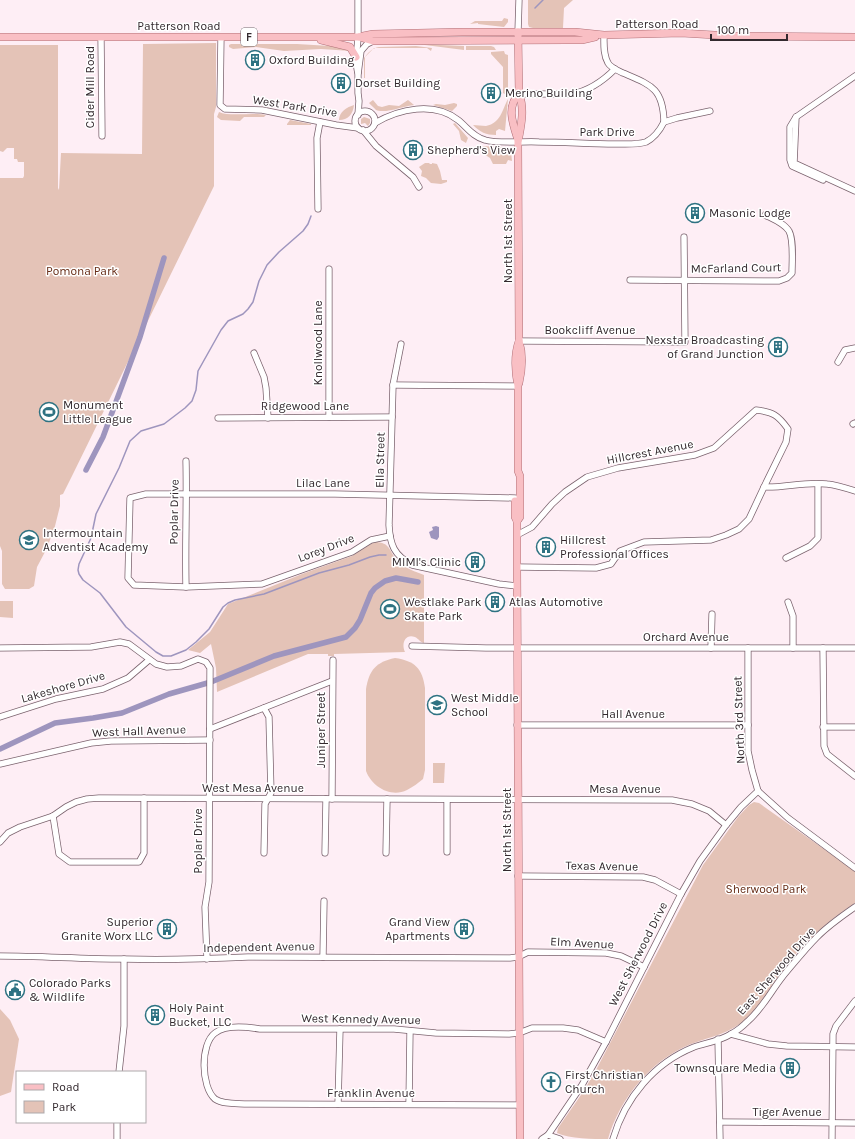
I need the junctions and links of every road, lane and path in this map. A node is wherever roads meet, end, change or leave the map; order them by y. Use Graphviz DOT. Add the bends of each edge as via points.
graph roads {
  1 [pos="358,0"];
  2 [pos="518,0"];
  3 [pos="518,32"];
  4 [pos="604,35"];
  5 [pos="855,36"];
  6 [pos="0,37"];
  7 [pos="101,37"];
  8 [pos="221,37"];
  9 [pos="307,37"];
  10 [pos="358,37"];
  11 [pos="518,40"];
  12 [pos="372,41"];
  13 [pos="356,57"];
  14 [pos="614,69"];
  15 [pos="358,74"];
  16 [pos="855,76"];
  17 [pos="519,94"];
  18 [pos="359,99"];
  19 [pos="710,110"];
  20 [pos="369,113"];
  21 [pos="389,116"];
  22 [pos="357,118"];
  23 [pos="320,122"];
  24 [pos="664,122"];
  25 [pos="344,125"];
  26 [pos="373,126"];
  27 [pos="360,129"];
  28 [pos="102,136"];
  29 [pos="373,141"];
  30 [pos="518,142"];
  31 [pos="420,187"];
  32 [pos="855,192"];
  33 [pos="318,209"];
  34 [pos="765,214"];
  35 [pos="684,237"];
  36 [pos="329,269"];
  37 [pos="630,280"];
  38 [pos="685,280"];
  39 [pos="519,341"];
  40 [pos="401,344"];
  41 [pos="855,348"];
  42 [pos="254,353"];
  43 [pos="838,362"];
  44 [pos="393,385"];
  45 [pos="518,386"];
  46 [pos="329,417"];
  47 [pos="392,417"];
  48 [pos="218,418"];
  49 [pos="268,418"];
  50 [pos="186,461"];
  51 [pos="518,472"];
  52 [pos="818,484"];
  53 [pos="764,487"];
  54 [pos="855,491"];
  55 [pos="187,494"];
  56 [pos="390,495"];
  57 [pos="515,498"];
  58 [pos="517,521"];
  59 [pos="517,535"];
  60 [pos="390,536"];
  61 [pos="786,558"];
  62 [pos="517,567"];
  63 [pos="128,578"];
  64 [pos="517,586"];
  65 [pos="186,587"];
  66 [pos="788,602"];
  67 [pos="712,614"];
  68 [pos="412,646"];
  69 [pos="0,648"];
  70 [pos="517,648"];
  71 [pos="711,648"];
  72 [pos="748,648"];
  73 [pos="793,648"];
  74 [pos="822,648"];
  75 [pos="855,648"];
  76 [pos="149,660"];
  77 [pos="333,660"];
  78 [pos="332,681"];
  79 [pos="264,708"];
  80 [pos="0,717"];
  81 [pos="517,725"];
  82 [pos="748,725"];
  83 [pos="823,727"];
  84 [pos="855,727"];
  85 [pos="210,729"];
  86 [pos="210,740"];
  87 [pos="0,764"];
  88 [pos="855,776"];
  89 [pos="758,791"];
  90 [pos="144,798"];
  91 [pos="209,799"];
  92 [pos="267,799"];
  93 [pos="329,799"];
  94 [pos="387,799"];
  95 [pos="447,800"];
  96 [pos="517,800"];
  97 [pos="53,816"];
  98 [pos="726,825"];
  99 [pos="0,842"];
  100 [pos="447,852"];
  101 [pos="264,853"];
  102 [pos="325,853"];
  103 [pos="386,853"];
  104 [pos="855,868"];
  105 [pos="518,876"];
  106 [pos="681,894"];
  107 [pos="324,902"];
  108 [pos="855,907"];
  109 [pos="0,956"];
  110 [pos="323,957"];
  111 [pos="518,958"];
  112 [pos="124,959"];
  113 [pos="207,959"];
  114 [pos="644,967"];
  115 [pos="855,1001"];
  116 [pos="340,1029"];
  117 [pos="410,1031"];
  118 [pos="519,1033"];
  119 [pos="731,1034"];
  120 [pos="718,1039"];
  121 [pos="606,1042"];
  122 [pos="832,1047"];
  123 [pos="855,1047"];
  124 [pos="119,1071"];
  125 [pos="223,1103"];
  126 [pos="338,1104"];
  127 [pos="409,1104"];
  128 [pos="519,1104"];
  129 [pos="720,1122"];
  130 [pos="118,1123"];
  131 [pos="832,1123"];
  132 [pos="855,1123"];
  133 [pos="548,1135"];
  134 [pos="117,1139"];
  135 [pos="520,1139"];
  136 [pos="542,1139"];
  137 [pos="560,1139"];
  138 [pos="612,1139"];
  139 [pos="720,1139"];
  140 [pos="832,1139"];
  1 -- 10 [label="street"];
  2 -- 3 [label="street, North 1st Street"];
  3 -- 4 [label="main road, Patterson Road / F"];
  3 -- 10 [label="main road, Patterson Road / F" via="373,34"];
  3 -- 11 [label="main road, North 1st Street"];
  4 -- 5 [label="main road, Patterson Road / F" via="681,33 731,36"];
  4 -- 11 [label="main road, Patterson Road / F" via="582,40"];
  4 -- 14 [label="street" via="605,56 608,64"];
  6 -- 7 [label="main road, Patterson Road / F"];
  7 -- 8 [label="main road, Patterson Road / F"];
  7 -- 28 [label="street, Cider Mill Road"];
  8 -- 9 [label="main road, Patterson Road / F"];
  8 -- 23 [label="street, West Park Drive" via="220,105 226,109 262,110"];
  9 -- 10 [label="main road, Patterson Road / F"];
  9 -- 13 [label="main road" via="350,47"];
  10 -- 12 [label="main road, Patterson Road / F"];
  10 -- 13 [label="street"];
  11 -- 12 [label="main road, Patterson Road / F"];
  11 -- 17 [label="main road, North 1st Street"];
  12 -- 15 [label="street" via="361,51"];
  13 -- 15 [label="street"];
  14 -- 17 [label="street" via="608,76 580,93"];
  14 -- 24 [label="street" via="655,89 662,101"];
  15 -- 18 [label="street"];
  16 -- 32 [label="street" via="796,117 794,162"];
  17 -- 30 [label="main road, North 1st Street" via="522,113"];
  18 -- 20 [label="street"];
  18 -- 22 [label="street"];
  19 -- 24 [label="street"];
  20 -- 21 [label="street"];
  20 -- 22 [label="street, West Park Drive"];
  20 -- 26 [label="street"];
  21 -- 26 [label="street"];
  21 -- 30 [label="street" via="412,110 439,111 459,120 475,136 485,141"];
  22 -- 25 [label="street, West Park Drive"];
  22 -- 27 [label="street"];
  23 -- 25 [label="street, West Park Drive"];
  23 -- 33 [label="street" via="317,138"];
  24 -- 30 [label="street, Park Drive" via="652,138 636,144"];
  25 -- 27 [label="street, West Park Drive"];
  26 -- 27 [label="street" via="369,130"];
  26 -- 29 [label="street"];
  27 -- 29 [label="street"];
  29 -- 31 [label="street" via="413,177"];
  30 -- 39 [label="main road, North 1st Street"];
  34 -- 38 [label="street, McFarland Court" via="783,224 789,231 792,242 792,273 787,278 779,281"];
  35 -- 38 [label="street"];
  36 -- 46 [label="street, Knollwood Lane"];
  37 -- 38 [label="street, McFarland Court"];
  38 -- 39 [label="street, Bookcliff Avenue" via="685,342"];
  39 -- 45 [label="main road, North 1st Street" via="522,365"];
  40 -- 44 [label="street, Ella Street"];
  41 -- 43 [label="street" via="845,350"];
  42 -- 49 [label="street" via="264,377"];
  44 -- 45 [label="street"];
  44 -- 47 [label="street, Ella Street"];
  45 -- 51 [label="main road, North 1st Street"];
  46 -- 47 [label="street, Ridgewood Lane"];
  46 -- 49 [label="street, Ridgewood Lane"];
  47 -- 56 [label="street, Ella Street"];
  48 -- 49 [label="street, Ridgewood Lane"];
  50 -- 55 [label="street, Poplar Drive"];
  51 -- 57 [label="main road, North 1st Street"];
  51 -- 58 [label="main road, North 1st Street" via="520,517"];
  52 -- 53 [label="street"];
  52 -- 54 [label="street"];
  52 -- 61 [label="street" via="818,538 810,546"];
  53 -- 59 [label="street, Hillcrest Avenue" via="786,442 788,430 782,420 769,412 756,410 714,448 695,455 618,468 587,477 565,492 532,527"];
  53 -- 62 [label="street" via="749,519 739,529 711,540 644,542 620,551 611,564 596,568"];
  55 -- 56 [label="street, Lilac Lane"];
  55 -- 63 [label="street, Lilac Lane" via="146,494 130,498"];
  55 -- 65 [label="street, Poplar Drive"];
  56 -- 57 [label="street, Lilac Lane"];
  56 -- 60 [label="street, Ella Street"];
  57 -- 58 [label="main road, North 1st Street"];
  58 -- 59 [label="main road, North 1st Street"];
  59 -- 62 [label="main road, North 1st Street"];
  60 -- 64 [label="street" via="395,551 412,565"];
  60 -- 65 [label="street, Lorey Drive" via="371,540 352,552 262,584"];
  62 -- 64 [label="main road, North 1st Street"];
  63 -- 65 [label="street, Lorey Drive" via="134,585"];
  64 -- 70 [label="main road, North 1st Street"];
  66 -- 73 [label="street" via="793,616"];
  67 -- 71 [label="street"];
  68 -- 70 [label="street, Orchard Avenue"];
  69 -- 76 [label="street" via="91,647 120,642 129,644"];
  70 -- 71 [label="street, Orchard Avenue"];
  70 -- 81 [label="main road, North 1st Street"];
  71 -- 72 [label="street, Orchard Avenue"];
  72 -- 73 [label="street, Orchard Avenue"];
  72 -- 82 [label="street, North 3rd Street"];
  73 -- 74 [label="street, Orchard Avenue"];
  74 -- 75 [label="street, Orchard Avenue"];
  74 -- 83 [label="street"];
  76 -- 80 [label="street, Lakeshore Drive" via="128,678 103,689 56,699"];
  76 -- 85 [label="street, Poplar Drive" via="167,667 181,666 198,659 206,662 210,668"];
  77 -- 78 [label="street, Juniper Street"];
  78 -- 79 [label="street"];
  78 -- 93 [label="street, Juniper Street"];
  79 -- 85 [label="street"];
  79 -- 92 [label="street" via="269,717 272,793"];
  81 -- 82 [label="street, Hall Avenue"];
  81 -- 96 [label="main road, North 1st Street"];
  82 -- 89 [label="street, North 3rd Street" via="748,751"];
  83 -- 84 [label="street"];
  83 -- 88 [label="street" via="827,754"];
  85 -- 86 [label="street, Poplar Drive"];
  86 -- 87 [label="street, West Hall Avenue" via="91,743"];
  86 -- 91 [label="street, Poplar Drive"];
  89 -- 98 [label="street, West Sherwood Drive"];
  89 -- 104 [label="street" via="788,818"];
  90 -- 91 [label="street, West Mesa Avenue"];
  90 -- 97 [label="street, West Mesa Avenue" via="87,799 76,802"];
  90 -- 97 [label="street" via="144,853 139,862 70,862 59,854"];
  91 -- 92 [label="street, West Mesa Avenue"];
  91 -- 113 [label="street, Poplar Drive" via="209,882 205,907"];
  92 -- 93 [label="street, West Mesa Avenue"];
  92 -- 101 [label="street" via="264,804"];
  93 -- 94 [label="street, West Mesa Avenue"];
  93 -- 102 [label="street, Juniper Street"];
  94 -- 95 [label="street, West Mesa Avenue"];
  94 -- 103 [label="street"];
  95 -- 96 [label="street, West Mesa Avenue"];
  95 -- 100 [label="street"];
  96 -- 98 [label="street, Mesa Avenue" via="672,800 709,811"];
  96 -- 105 [label="main road, North 1st Street"];
  97 -- 99 [label="street, West Mesa Avenue" via="20,827 8,833"];
  98 -- 106 [label="street, West Sherwood Drive" via="700,861"];
  105 -- 106 [label="street, Texas Avenue" via="643,877 655,880"];
  105 -- 111 [label="main road, North 1st Street"];
  106 -- 114 [label="street, West Sherwood Drive"];
  107 -- 110 [label="street"];
  108 -- 119 [label="street, East Sherwood Drive" via="817,936 782,977 757,1013"];
  109 -- 112 [label="street, Independent Avenue"];
  110 -- 111 [label="street, Independent Avenue"];
  110 -- 113 [label="street, Independent Avenue"];
  111 -- 114 [label="street, Elm Avenue" via="528,952 606,953 621,956"];
  111 -- 118 [label="main road, North 1st Street"];
  112 -- 113 [label="street, Independent Avenue"];
  112 -- 124 [label="street" via="124,1026"];
  114 -- 121 [label="street, West Sherwood Drive"];
  115 -- 122 [label="street" via="836,1026"];
  116 -- 117 [label="street, West Kennedy Avenue"];
  116 -- 125 [label="street, West Kennedy Avenue" via="238,1027 215,1033 209,1042 204,1074 209,1091"];
  116 -- 126 [label="street"];
  117 -- 118 [label="street, West Kennedy Avenue"];
  117 -- 127 [label="street"];
  118 -- 121 [label="street, West Kennedy Avenue" via="532,1028 563,1028 578,1030"];
  118 -- 128 [label="main road, North 1st Street"];
  119 -- 120 [label="street, East Sherwood Drive"];
  119 -- 122 [label="street" via="768,1044"];
  120 -- 129 [label="street"];
  120 -- 138 [label="street, East Sherwood Drive" via="677,1055 646,1080 626,1105"];
  121 -- 133 [label="street, West Sherwood Drive" via="582,1085"];
  122 -- 123 [label="street"];
  122 -- 131 [label="street"];
  125 -- 126 [label="street, Franklin Avenue"];
  126 -- 127 [label="street, Franklin Avenue"];
  127 -- 128 [label="street, Franklin Avenue"];
  128 -- 135 [label="main road, North 1st Street"];
  129 -- 131 [label="street, Tiger Avenue"];
  129 -- 139 [label="street"];
  130 -- 134 [label="street"];
  131 -- 132 [label="street, Tiger Avenue"];
  131 -- 140 [label="street"];
  133 -- 136 [label="street"];
  133 -- 137 [label="street"];
}
